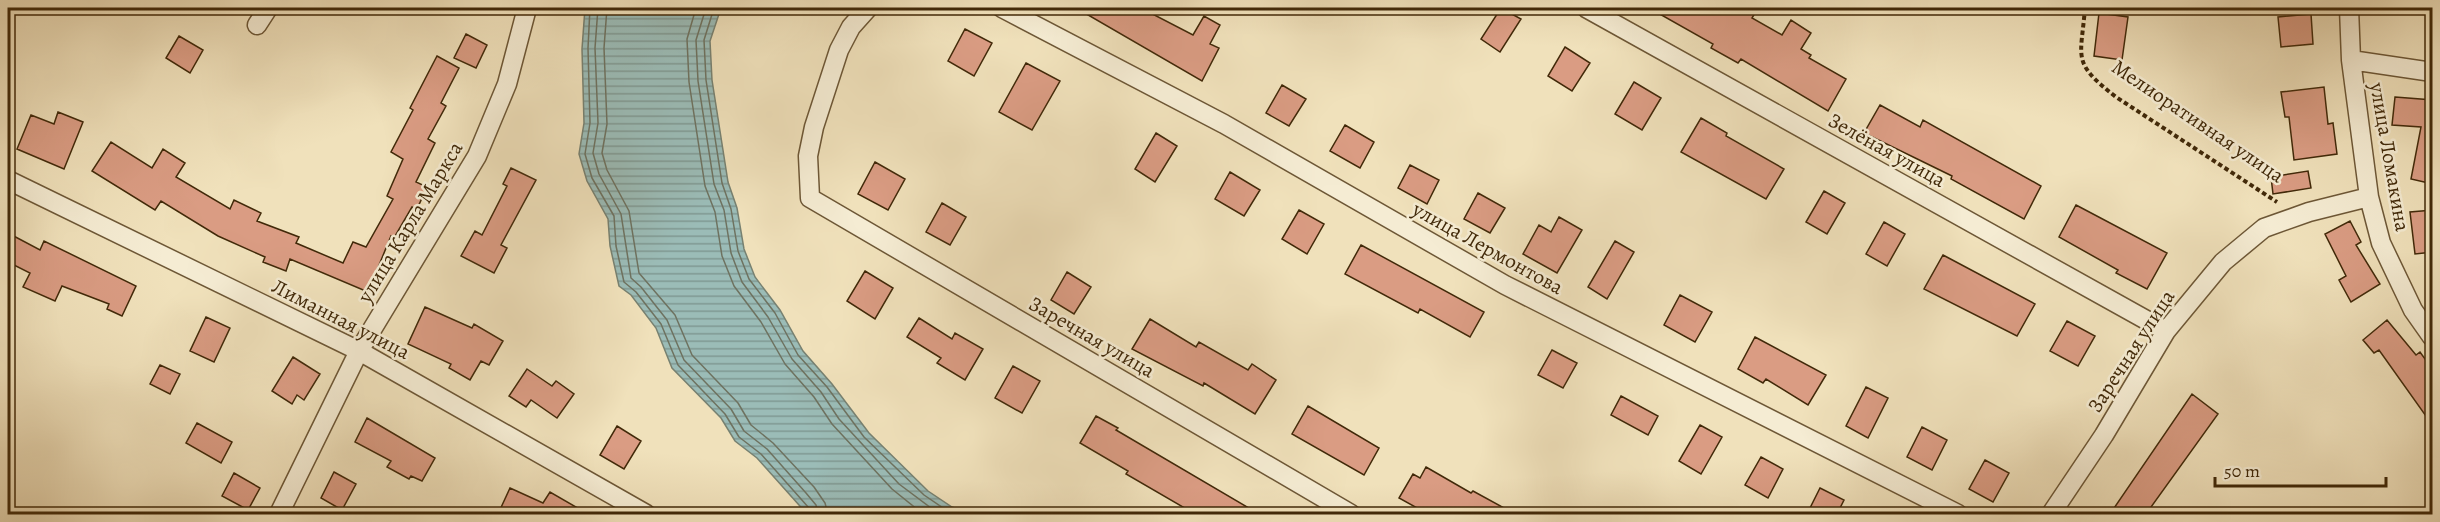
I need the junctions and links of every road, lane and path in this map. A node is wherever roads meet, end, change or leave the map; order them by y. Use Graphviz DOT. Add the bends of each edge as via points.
graph roads {
  1 [pos="268,8"];
  2 [pos="527,8"];
  3 [pos="868,8"];
  4 [pos="1002,8"];
  5 [pos="1586,8"];
  6 [pos="2085,8"];
  7 [pos="2349,8"];
  8 [pos="257,25"];
  9 [pos="2351,60"];
  10 [pos="2433,72"];
  11 [pos="8,180"];
  12 [pos="2369,197"];
  13 [pos="2280,204"];
  14 [pos="2166,331"];
  15 [pos="2433,337"];
  16 [pos="359,351"];
  17 [pos="279,514"];
  18 [pos="646,514"];
  19 [pos="1351,514"];
  20 [pos="1958,514"];
  21 [pos="2051,514"];
  1 -- 8 [label="street"];
  2 -- 16 [label="street, улица Карла Маркса" via="507,84 477,156"];
  3 -- 19 [label="street, Заречная улица" via="851,27 839,50 814,127 808,156 810,198"];
  4 -- 20 [label="street, улица Лермонтова" via="1224,124 1505,285"];
  5 -- 14 [label="street, Зелёная улица"];
  6 -- 13 [label="path, Мелиоративная улица" via="2079,53 2093,79"];
  7 -- 9 [label="street, улица Ломакина"];
  9 -- 10 [label="street"];
  9 -- 12 [label="street, улица Ломакина"];
  11 -- 16 [label="street, Лиманная улица"];
  12 -- 14 [label="street, Заречная улица" via="2264,228 2223,262"];
  12 -- 15 [label="street, улица Ломакина" via="2381,243 2397,279"];
  14 -- 21 [label="street, Заречная улица"];
  16 -- 17 [label="street, улица Карла Маркса"];
  16 -- 18 [label="street, Лиманная улица"];
}
